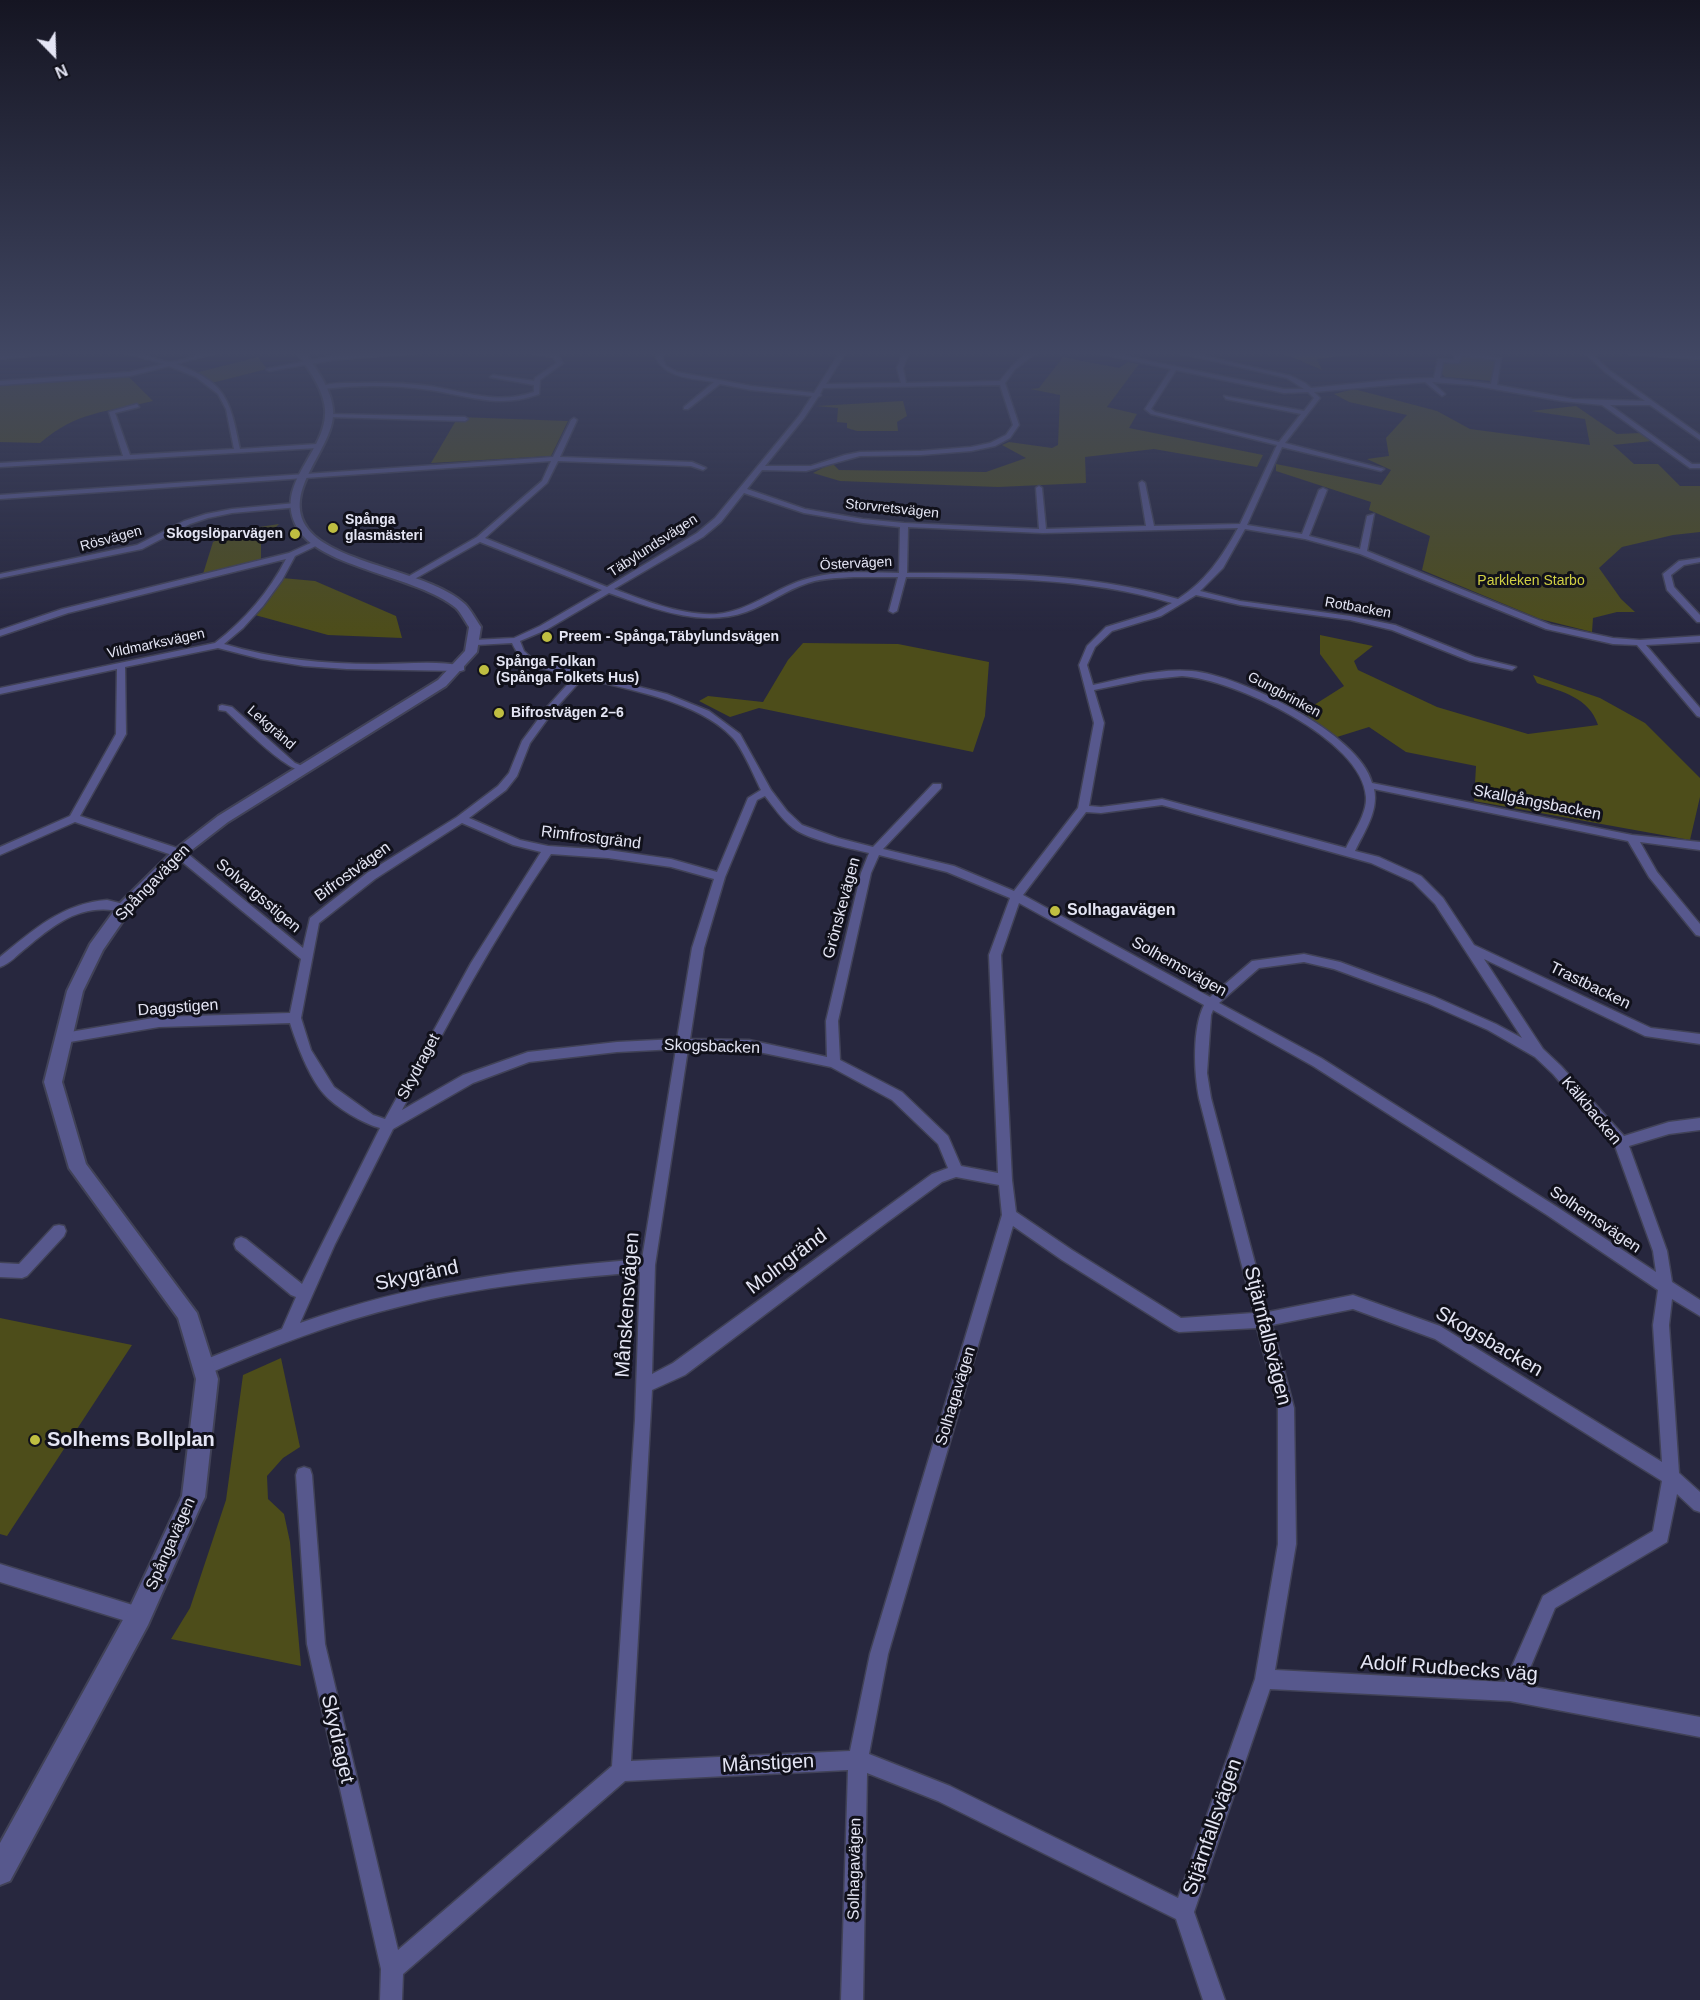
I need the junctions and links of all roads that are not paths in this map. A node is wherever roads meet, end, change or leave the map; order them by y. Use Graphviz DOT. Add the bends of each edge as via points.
graph roads {
  1 [pos="123,445"];
  2 [pos="236,445"];
  3 [pos="561,445"];
  4 [pos="779,445"];
  5 [pos="991,445"];
  6 [pos="1281,445"];
  7 [pos="1282,445"];
  8 [pos="1662,445"];
  9 [pos="317,446"];
  10 [pos="237,450"];
  11 [pos="127,457"];
  12 [pos="557,459"];
  13 [pos="0,465"];
  14 [pos="1700,466"];
  15 [pos="703,468"];
  16 [pos="761,468"];
  17 [pos="1381,469"];
  18 [pos="300,476"];
  19 [pos="1142,483"];
  20 [pos="1039,488"];
  21 [pos="742,490"];
  22 [pos="1323,490"];
  23 [pos="0,497"];
  24 [pos="296,505"];
  25 [pos="1371,516"];
  26 [pos="904,525"];
  27 [pos="1243,526"];
  28 [pos="1150,527"];
  29 [pos="1043,531"];
  30 [pos="1305,537"];
  31 [pos="480,539"];
  32 [pos="318,542"];
  33 [pos="1363,552"];
  34 [pos="292,555"];
  35 [pos="1700,560"];
  36 [pos="903,575"];
  37 [pos="0,576"];
  38 [pos="408,579"];
  39 [pos="610,590"];
  40 [pos="1195,592"];
  41 [pos="1179,602"];
  42 [pos="893,611"];
  43 [pos="1700,620"];
  44 [pos="0,633"];
  45 [pos="1700,639"];
  46 [pos="515,640"];
  47 [pos="476,642"];
  48 [pos="1640,643"];
  49 [pos="218,645"];
  50 [pos="121,665"];
  51 [pos="1512,667"];
  52 [pos="461,668"];
  53 [pos="581,675"];
  54 [pos="1091,688"];
  55 [pos="0,691"];
  56 [pos="222,708"];
  57 [pos="1700,714"];
  58 [pos="302,769"];
  59 [pos="1368,784"];
  60 [pos="937,786"];
  61 [pos="767,791"];
  62 [pos="1083,809"];
  63 [pos="74,818"];
  64 [pos="461,819"];
  65 [pos="1632,838"];
  66 [pos="1700,846"];
  67 [pos="548,850"];
  68 [pos="0,851"];
  69 [pos="875,851"];
  70 [pos="178,853"];
  71 [pos="1349,853"];
  72 [pos="720,877"];
  73 [pos="1016,896"];
  74 [pos="124,909"];
  75 [pos="1700,932"];
  76 [pos="1470,948"];
  77 [pos="306,957"];
  78 [pos="0,963"];
  79 [pos="1211,1003"];
  80 [pos="295,1018"];
  81 [pos="1516,1019"];
  82 [pos="1492,1028"];
  83 [pos="64,1038"];
  84 [pos="1700,1039"];
  85 [pos="683,1044"];
  86 [pos="1539,1053"];
  87 [pos="834,1063"];
  88 [pos="1700,1124"];
  89 [pos="388,1125"];
  90 [pos="1620,1143"];
  91 [pos="956,1171"];
  92 [pos="1005,1180"];
  93 [pos="1009,1215"];
  94 [pos="59,1231"];
  95 [pos="241,1244"];
  96 [pos="648,1265"];
  97 [pos="0,1270"];
  98 [pos="1666,1288"];
  99 [pos="305,1292"];
  100 [pos="1700,1309"];
  101 [pos="1263,1320"];
  102 [pos="287,1335"];
  103 [pos="205,1367"];
  104 [pos="644,1386"];
  105 [pos="304,1475"];
  106 [pos="1671,1477"];
  107 [pos="1700,1504"];
  108 [pos="0,1573"];
  109 [pos="139,1616"];
  110 [pos="1264,1679"];
  111 [pos="1510,1692"];
  112 [pos="1700,1727"];
  113 [pos="858,1760"];
  114 [pos="621,1771"];
  115 [pos="0,1870"];
  116 [pos="1184,1912"];
  117 [pos="392,1968"];
  118 [pos="391,2000"];
  119 [pos="852,2000"];
  120 [pos="1214,2000"];
  1 -- 11 [label="street"];
  2 -- 10 [label="street"];
  3 -- 12 [label="street"];
  4 -- 16 [label="street, Täbylundsvägen"];
  5 -- 16 [label="street" via="971,450 859,454 799,469"];
  6 -- 27 [label="street, Solhagavägen"];
  7 -- 17 [label="street"];
  8 -- 14 [label="street" via="1690,466"];
  9 -- 10 [label="street"];
  9 -- 18 [label="street"];
  10 -- 11 [label="street"];
  11 -- 13 [label="street"];
  12 -- 15 [label="street" via="692,464"];
  12 -- 18 [label="street"];
  12 -- 31 [label="street" via="545,482"];
  16 -- 21 [label="street, Täbylundsvägen"];
  18 -- 23 [label="street"];
  18 -- 24 [label="street"];
  19 -- 28 [label="street"];
  20 -- 29 [label="street"];
  21 -- 26 [label="street, Storvretsvägen" via="804,511"];
  21 -- 39 [label="street, Täbylundsvägen" via="700,535"];
  22 -- 30 [label="street"];
  24 -- 32 [label="street" via="298,522"];
  24 -- 37 [label="street, Rösvägen" via="211,514 139,547"];
  25 -- 33 [label="street"];
  26 -- 29 [label="street, Storvretsvägen"];
  26 -- 36 [label="street"];
  27 -- 28 [label="street, Storvretsvägen"];
  27 -- 30 [label="street, Storvretsvägen"];
  27 -- 40 [label="street, Solhagavägen" via="1226,558"];
  28 -- 29 [label="street, Storvretsvägen"];
  30 -- 33 [label="street, Storvretsvägen"];
  31 -- 38 [label="street"];
  31 -- 39 [label="street, Östervägen"];
  32 -- 34 [label="street"];
  32 -- 38 [label="street"];
  33 -- 48 [label="street, Storvretsvägen" via="1542,625 1595,638"];
  34 -- 44 [label="street" via="65,611"];
  34 -- 49 [label="street" via="284,573 238,630"];
  35 -- 43 [label="street" via="1682,563 1667,574 1670,588"];
  36 -- 39 [label="street, Östervägen" via="817,579 737,614 715,616 678,613"];
  36 -- 41 [label="street, Östervägen" via="1023,577 1153,593"];
  36 -- 42 [label="street"];
  38 -- 47 [label="street" via="459,602 477,632"];
  39 -- 46 [label="street, Täbylundsvägen"];
  40 -- 41 [label="street, Solhagavägen"];
  40 -- 51 [label="street, Rotbacken" via="1239,603 1395,628 1473,659"];
  41 -- 54 [label="street, Solhagavägen" via="1158,614 1109,629 1091,646 1083,665"];
  45 -- 48 [label="street, Storvretsvägen"];
  46 -- 47 [label="street, Täbylundsvägen"];
  46 -- 53 [label="street, Solhemsvägen" via="520,652 531,662"];
  47 -- 52 [label="street, Spångavägen"];
  48 -- 57 [label="street"];
  49 -- 50 [label="street, Vildmarksvägen"];
  49 -- 52 [label="street, Vildmarksvägen" via="286,662"];
  50 -- 55 [label="street, Vildmarksvägen"];
  50 -- 63 [label="street" via="121,734"];
  52 -- 58 [label="street, Spångavägen"];
  53 -- 61 [label="street, Solhemsvägen" via="664,696 706,713 737,736"];
  53 -- 64 [label="street, Bifrostvägen" via="525,743 514,774"];
  54 -- 59 [label="street, Gungbrinken" via="1195,674 1230,682 1283,706 1322,730 1354,760"];
  54 -- 62 [label="street, Solhagavägen" via="1099,723"];
  56 -- 58 [label="street, Lekgränd" via="229,709 292,765"];
  58 -- 70 [label="street, Spångavägen"];
  59 -- 65 [label="street, Skallgångsbacken"];
  59 -- 71 [label="street" via="1371,797"];
  60 -- 69 [label="street, Grönskevägen"];
  61 -- 69 [label="street, Solhemsvägen" via="798,827"];
  61 -- 72 [label="street, Månskensvägen" via="753,798"];
  62 -- 71 [label="street, Kälkbacken" via="1162,802"];
  62 -- 73 [label="street, Solhagavägen"];
  63 -- 68 [label="street"];
  63 -- 70 [label="street, Solvargsstigen"];
  64 -- 67 [label="street, Rimfrostgränd" via="517,843"];
  64 -- 77 [label="street, Bifrostvägen" via="371,876 314,921"];
  65 -- 66 [label="street, Skallgångsbacken"];
  65 -- 75 [label="street" via="1653,874"];
  67 -- 72 [label="street, Rimfrostgränd" via="650,860"];
  67 -- 89 [label="street, Skydraget" via="460,990"];
  69 -- 73 [label="street, Solhemsvägen" via="950,869"];
  69 -- 87 [label="street, Grönskevägen" via="849,940 832,1021"];
  70 -- 74 [label="street, Spångavägen"];
  70 -- 77 [label="street, Solvargsstigen"];
  71 -- 76 [label="street, Kälkbacken" via="1417,879 1438,901"];
  72 -- 85 [label="street, Månskensvägen" via="698,948"];
  73 -- 79 [label="street, Solhemsvägen"];
  73 -- 92 [label="street, Solhagavägen" via="995,955"];
  74 -- 78 [label="street" via="110,903 79,908"];
  74 -- 83 [label="street, Spångavägen" via="96,948 75,991"];
  76 -- 81 [label="street, Kälkbacken"];
  76 -- 84 [label="street, Trastbacken" via="1649,1034"];
  77 -- 80 [label="street, Bifrostvägen"];
  79 -- 82 [label="street" via="1256,964 1304,958 1336,965 1420,996"];
  79 -- 98 [label="street, Solhemsvägen" via="1317,1062"];
  79 -- 101 [label="street, Stjärnfallsvägen" via="1205,1015 1201,1073"];
  80 -- 83 [label="street, Daggstigen" via="159,1022"];
  80 -- 89 [label="street, Bifrostvägen" via="305,1051 329,1091 369,1120"];
  81 -- 82 [label="street"];
  81 -- 86 [label="street, Kälkbacken"];
  82 -- 86 [label="street"];
  83 -- 103 [label="street, Spångavägen" via="53,1082 78,1168 186,1313"];
  85 -- 87 [label="street, Skogsbacken" via="749,1045"];
  85 -- 89 [label="street, Skogsbacken" via="528,1057 468,1078"];
  85 -- 96 [label="street, Månskensvägen"];
  86 -- 90 [label="street, Kälkbacken"];
  87 -- 91 [label="street, Skogsbacken" via="897,1096 943,1140"];
  88 -- 90 [label="street" via="1669,1128"];
  89 -- 99 [label="street, Skydraget"];
  90 -- 98 [label="street, Kälkbacken" via="1660,1251"];
  91 -- 92 [label="street"];
  91 -- 104 [label="street, Molngränd" via="937,1178 899,1204 679,1369"];
  92 -- 93 [label="street, Solhagavägen"];
  93 -- 101 [label="street, Skogsbacken" via="1179,1325"];
  93 -- 113 [label="street, Solhagavägen" via="879,1654"];
  94 -- 97 [label="street" via="22,1270"];
  95 -- 99 [label="street" via="296,1290"];
  96 -- 102 [label="street, Skygränd" via="556,1272 430,1292"];
  96 -- 104 [label="street, Månskensvägen"];
  98 -- 100 [label="street, Solhemsvägen"];
  98 -- 106 [label="street, Kälkbacken" via="1661,1325"];
  99 -- 102 [label="street, Skydraget"];
  101 -- 106 [label="street, Skogsbacken" via="1353,1302 1440,1333"];
  101 -- 110 [label="street, Stjärnfallsvägen" via="1286,1408 1287,1544"];
  102 -- 103 [label="street, Skygränd"];
  103 -- 109 [label="street, Spångavägen" via="207,1379 193,1497"];
  104 -- 114 [label="street, Månskensvägen"];
  105 -- 117 [label="street, Skydraget" via="315,1644"];
  106 -- 107 [label="street, Skogsbacken"];
  106 -- 111 [label="street, Kälkbacken" via="1661,1536 1549,1602"];
  108 -- 109 [label="street"];
  109 -- 115 [label="street, Spångavägen"];
  110 -- 111 [label="street, Adolf Rudbecks väg"];
  110 -- 116 [label="street, Stjärnfallsvägen"];
  111 -- 112 [label="street, Adolf Rudbecks väg"];
  113 -- 114 [label="street, Månstigen"];
  113 -- 116 [label="street, Månstigen" via="943,1792"];
  113 -- 119 [label="street, Solhagavägen"];
  114 -- 117 [label="street"];
  116 -- 120 [label="street, Stjärnfallsvägen"];
  117 -- 118 [label="street, Skydraget"];
}
